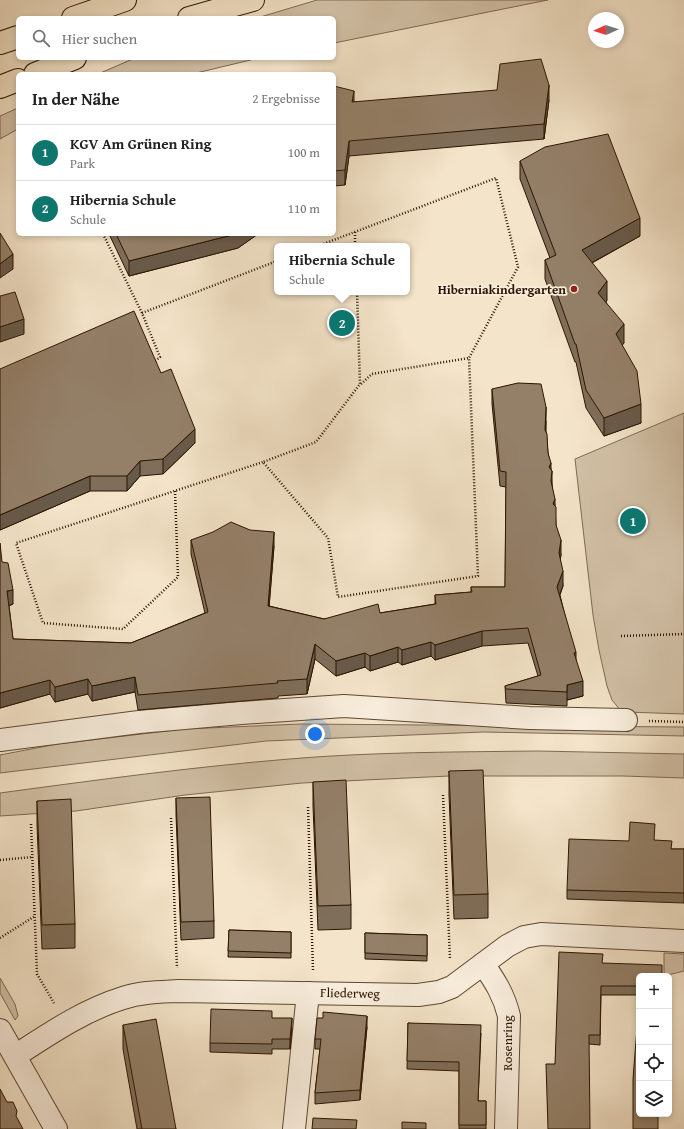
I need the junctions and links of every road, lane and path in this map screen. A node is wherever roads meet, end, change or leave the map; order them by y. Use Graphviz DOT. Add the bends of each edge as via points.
graph roads {
  1 [pos="125,0"];
  2 [pos="253,0"];
  3 [pos="79,16"];
  4 [pos="196,16"];
  5 [pos="16,38"];
  6 [pos="0,43"];
  7 [pos="70,60"];
  8 [pos="39,72"];
  9 [pos="16,81"];
  10 [pos="0,87"];
  11 [pos="355,232"];
  12 [pos="104,236"];
  13 [pos="326,243"];
  14 [pos="355,243"];
  15 [pos="274,262"];
  16 [pos="357,295"];
  17 [pos="142,313"];
  18 [pos="469,358"];
  19 [pos="149,368"];
  20 [pos="360,384"];
  21 [pos="263,462"];
  22 [pos="175,491"];
  23 [pos="684,634"];
  24 [pos="621,636"];
  25 [pos="626,720"];
  26 [pos="684,722"];
  27 [pos="0,740"];
  28 [pos="443,795"];
  29 [pos="308,807"];
  30 [pos="171,818"];
  31 [pos="31,824"];
  32 [pos="33,857"];
  33 [pos="0,860"];
  34 [pos="35,915"];
  35 [pos="0,938"];
  36 [pos="684,941"];
  37 [pos="483,964"];
  38 [pos="452,988"];
  39 [pos="178,991"];
  40 [pos="311,993"];
  41 [pos="66,1025"];
  42 [pos="0,1030"];
  43 [pos="15,1056"];
  44 [pos="56,1129"];
  45 [pos="294,1129"];
  46 [pos="506,1129"];
  1 -- 3 [label="main road"];
  2 -- 4 [label="main road"];
  5 -- 6 [label="main road"];
  7 -- 8 [label="main road"];
  9 -- 10 [label="main road"];
  11 -- 13 [label="path"];
  11 -- 14 [label="path"];
  11 -- 18 [label="path" via="496,178 518,267"];
  12 -- 17 [label="path"];
  15 -- 17 [label="path"];
  16 -- 20 [label="path"];
  17 -- 19 [label="path" via="160,357"];
  18 -- 20 [label="path" via="372,374"];
  18 -- 21 [label="path" via="478,576 338,597 328,538"];
  20 -- 21 [label="path" via="316,442"];
  21 -- 22 [label="path"];
  22 -- 22 [label="path" via="16,543 43,623 123,629 178,577"];
  23 -- 24 [label="path"];
  25 -- 26 [label="path"];
  25 -- 27 [label="street" via="529,718 344,706 147,721"];
  28 -- 38 [label="path"];
  29 -- 40 [label="path"];
  30 -- 39 [label="path"];
  31 -- 32 [label="path"];
  32 -- 33 [label="path"];
  32 -- 34 [label="path"];
  34 -- 35 [label="path"];
  34 -- 41 [label="path" via="37,974"];
  36 -- 37 [label="street, Fliederweg" via="541,934 524,937"];
  37 -- 38 [label="street, Fliederweg"];
  37 -- 46 [label="street, Rosenring" via="500,988 509,1016"];
  38 -- 40 [label="street, Fliederweg" via="418,995"];
  39 -- 40 [label="street, Fliederweg"];
  39 -- 41 [label="street, Fliederweg" via="149,992 124,998 88,1012"];
  40 -- 45 [label="street"];
  41 -- 43 [label="street, Fliederweg"];
  42 -- 43 [label="street"];
  43 -- 44 [label="street"];
}
